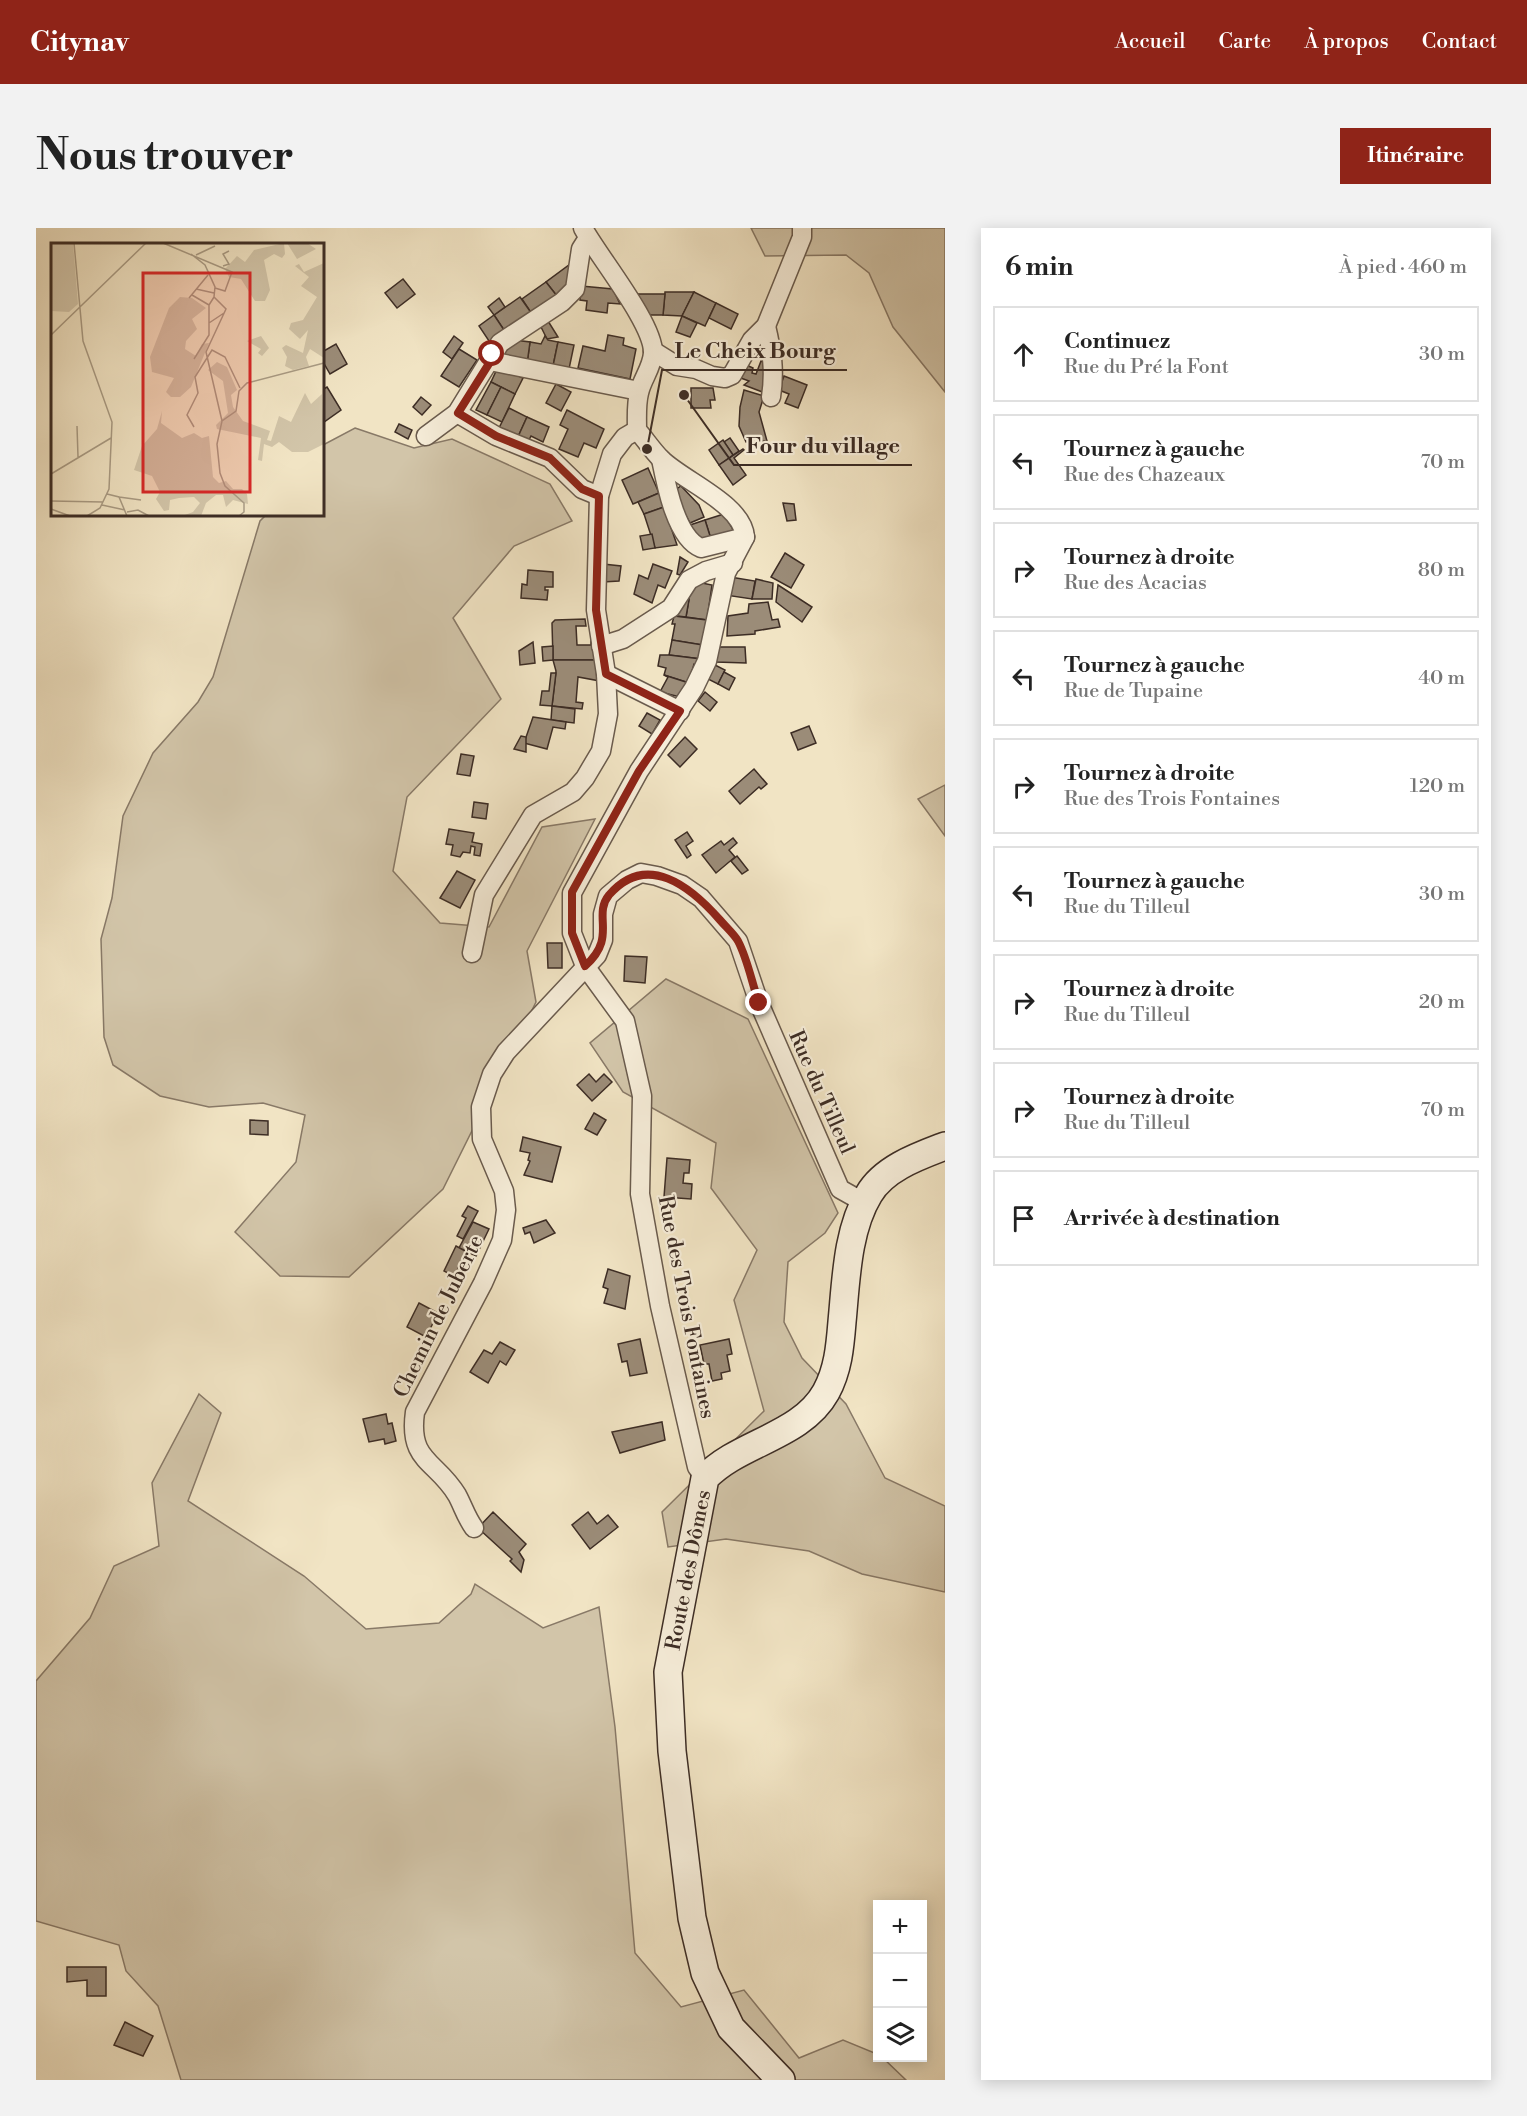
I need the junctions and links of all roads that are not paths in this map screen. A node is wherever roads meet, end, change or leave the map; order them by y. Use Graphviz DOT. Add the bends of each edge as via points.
graph roads {
  1 [pos="802,228"];
  2 [pos="586,233"];
  3 [pos="766,326"];
  4 [pos="653,351"];
  5 [pos="490,362"];
  6 [pos="677,366"];
  7 [pos="642,386"];
  8 [pos="771,397"];
  9 [pos="458,413"];
  10 [pos="637,430"];
  11 [pos="426,436"];
  12 [pos="661,459"];
  13 [pos="599,496"];
  14 [pos="745,537"];
  15 [pos="733,563"];
  16 [pos="601,646"];
  17 [pos="606,674"];
  18 [pos="680,711"];
  19 [pos="472,953"];
  20 [pos="585,966"];
  21 [pos="945,1146"];
  22 [pos="865,1203"];
  23 [pos="705,1478"];
  24 [pos="474,1528"];
  25 [pos="781,2080"];
  1 -- 3 [label="street" via="802,237"];
  2 -- 4 [label="street" via="639,318"];
  2 -- 5 [label="street" via="576,289 500,343"];
  3 -- 6 [label="street" via="752,340 732,375 712,376"];
  3 -- 8 [label="street" via="774,375"];
  4 -- 6 [label="street"];
  4 -- 7 [label="street"];
  5 -- 7 [label="street"];
  5 -- 9 [label="street"];
  6 -- 7 [label="street"];
  7 -- 10 [label="street"];
  9 -- 11 [label="street"];
  9 -- 13 [label="street" via="496,436 550,458 582,489"];
  10 -- 12 [label="street"];
  10 -- 13 [label="street" via="625,437 612,454"];
  12 -- 14 [label="street" via="736,516"];
  12 -- 14 [label="street" via="669,497 688,541 701,548"];
  13 -- 16 [label="street" via="595,583"];
  14 -- 15 [label="street, Rue des Trois Fontaines"];
  15 -- 16 [label="street" via="689,580 671,608 623,639"];
  15 -- 18 [label="street, Rue des Trois Fontaines" via="721,590 707,661"];
  16 -- 17 [label="street"];
  17 -- 18 [label="street"];
  17 -- 19 [label="street" via="608,714 601,751 573,792 533,815 526,825 484,895"];
  18 -- 20 [label="street, Rue des Trois Fontaines" via="639,771 572,892 572,933"];
  20 -- 22 [label="street, Rue du Tilleul" via="597,955 603,940 608,896 627,880 641,873 657,876 682,885 701,898 738,941 759,1003 840,1189"];
  20 -- 23 [label="street, Rue des Trois Fontaines" via="625,1021 642,1096 640,1194 665,1329 697,1467"];
  20 -- 24 [label="street, Chemin de Juberte" via="506,1052 492,1074 480,1107 483,1139 504,1191 502,1240 416,1412 413,1430 418,1452 457,1494"];
  21 -- 22 [label="street, Route des Dômes" via="917,1156 892,1172 869,1192"];
  22 -- 23 [label="street, Route des Dômes" via="855,1227 839,1362 825,1394 801,1420 720,1463"];
  23 -- 25 [label="street, Route des Dômes" via="668,1672 672,1751 692,1918 705,1973 731,2028"];
}
